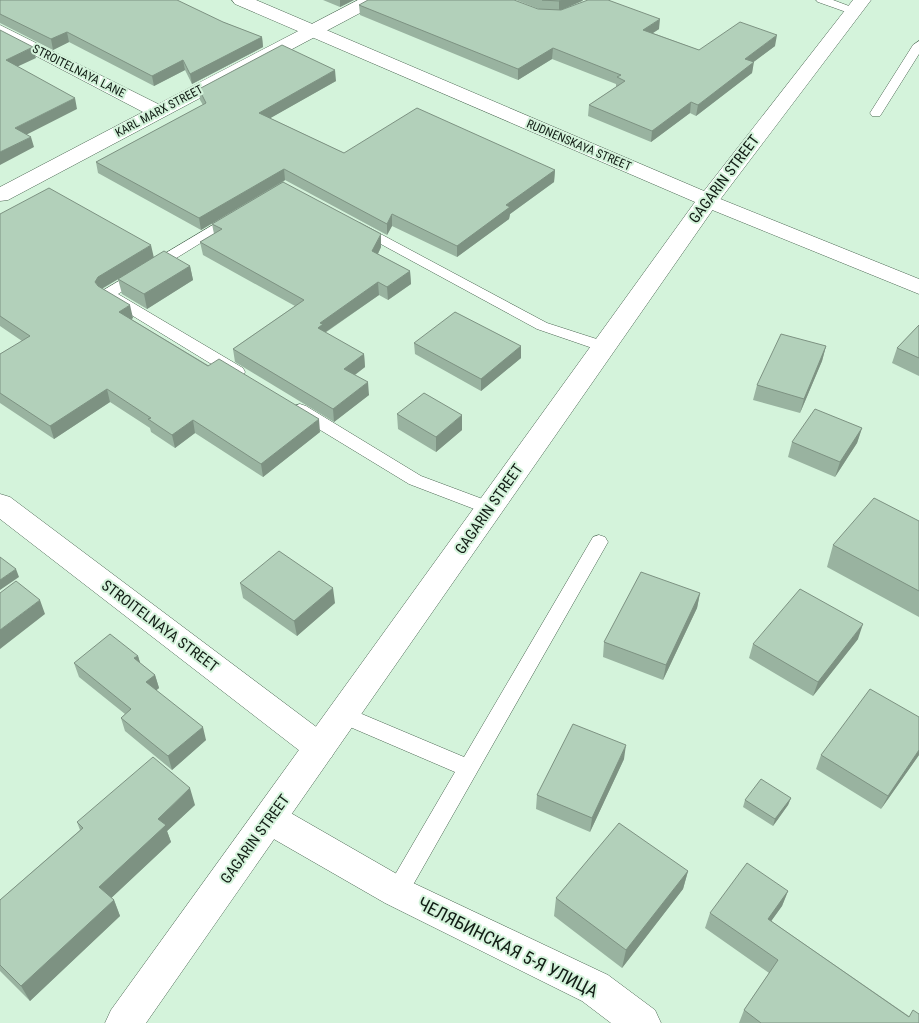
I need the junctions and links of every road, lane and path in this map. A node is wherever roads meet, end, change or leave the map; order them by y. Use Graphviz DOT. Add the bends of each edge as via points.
graph roads {
  1 [pos="241,0"];
  2 [pos="371,0"];
  3 [pos="822,0"];
  4 [pos="857,6"];
  5 [pos="0,30"];
  6 [pos="313,31"];
  7 [pos="919,45"];
  8 [pos="158,112"];
  9 [pos="876,113"];
  10 [pos="0,195"];
  11 [pos="708,200"];
  12 [pos="242,212"];
  13 [pos="344,219"];
  14 [pos="919,287"];
  15 [pos="604,346"];
  16 [pos="249,379"];
  17 [pos="290,405"];
  18 [pos="0,504"];
  19 [pos="490,508"];
  20 [pos="599,542"];
  21 [pos="343,715"];
  22 [pos="320,748"];
  23 [pos="469,768"];
  24 [pos="270,819"];
  25 [pos="397,892"];
  26 [pos="124,1023"];
  27 [pos="642,1023"];
  1 -- 6 [label="street, RUDNENSKAYA STREET"];
  2 -- 6 [label="street, KARL MARX STREET"];
  3 -- 4 [label="lane"];
  4 -- 11 [label="street, GAGARIN STREET"];
  5 -- 8 [label="street, STROITELNAYA LANE"];
  6 -- 8 [label="street, KARL MARX STREET"];
  6 -- 11 [label="street, RUDNENSKAYA STREET"];
  7 -- 9 [label="lane"];
  8 -- 10 [label="street, KARL MARX STREET"];
  11 -- 14 [label="street, RUDNENSKAYA STREET"];
  11 -- 15 [label="street, GAGARIN STREET"];
  12 -- 16 [label="lane" via="107,294"];
  13 -- 15 [label="lane" via="542,326"];
  15 -- 19 [label="street, GAGARIN STREET"];
  17 -- 19 [label="lane" via="415,480"];
  18 -- 22 [label="street, STROITELNAYA STREET"];
  19 -- 21 [label="street, GAGARIN STREET"];
  20 -- 23 [label="lane"];
  21 -- 22 [label="street, GAGARIN STREET"];
  21 -- 23 [label="lane"];
  22 -- 24 [label="street, GAGARIN STREET"];
  23 -- 25 [label="lane"];
  24 -- 25 [label="street, ЧЕЛЯБИНСКАЯ 5-Я УЛИЦА"];
  24 -- 26 [label="street, GAGARIN STREET"];
  25 -- 27 [label="street, ЧЕЛЯБИНСКАЯ 5-Я УЛИЦА" via="595,988"];
}
